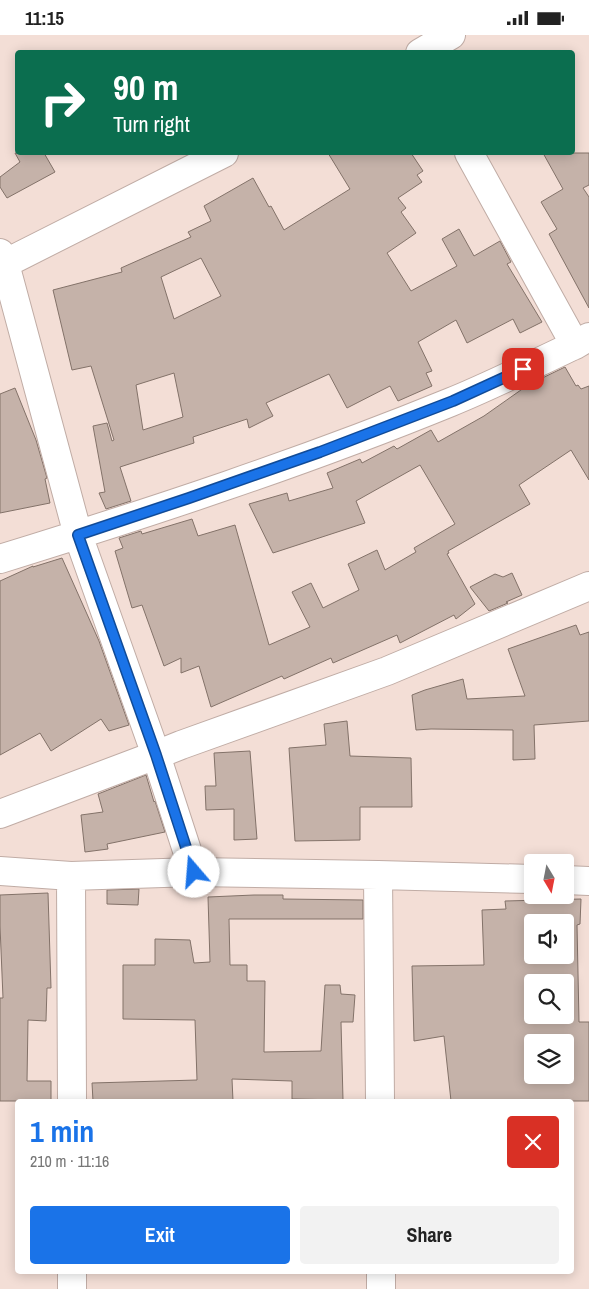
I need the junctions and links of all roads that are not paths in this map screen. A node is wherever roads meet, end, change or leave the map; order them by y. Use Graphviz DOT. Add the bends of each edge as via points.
graph roads {
  1 [pos="451,35"];
  2 [pos="425,50"];
  3 [pos="220,155"];
  4 [pos="470,155"];
  5 [pos="2,261"];
  6 [pos="582,341"];
  7 [pos="78,535"];
  8 [pos="0,559"];
  9 [pos="589,586"];
  10 [pos="156,755"];
  11 [pos="0,814"];
  12 [pos="0,871"];
  13 [pos="194,872"];
  14 [pos="378,875"];
  15 [pos="71,876"];
  16 [pos="524,879"];
  17 [pos="574,880"];
  18 [pos="589,881"];
  19 [pos="72,1099"];
  20 [pos="380,1099"];
  21 [pos="72,1274"];
  22 [pos="381,1274"];
  23 [pos="72,1289"];
  24 [pos="381,1289"];
  1 -- 2 [label="street"];
  3 -- 5 [label="street"];
  4 -- 6 [label="street"];
  5 -- 7 [label="street"];
  6 -- 7 [label="street" via="453,401 338,445"];
  7 -- 8 [label="street"];
  7 -- 10 [label="street"];
  9 -- 10 [label="street" via="388,671"];
  10 -- 11 [label="street"];
  10 -- 13 [label="street"];
  12 -- 15 [label="street"];
  13 -- 14 [label="street"];
  13 -- 15 [label="street"];
  14 -- 16 [label="street"];
  14 -- 20 [label="street"];
  15 -- 19 [label="street"];
  17 -- 18 [label="street"];
  21 -- 23 [label="street"];
  22 -- 24 [label="street"];
}
